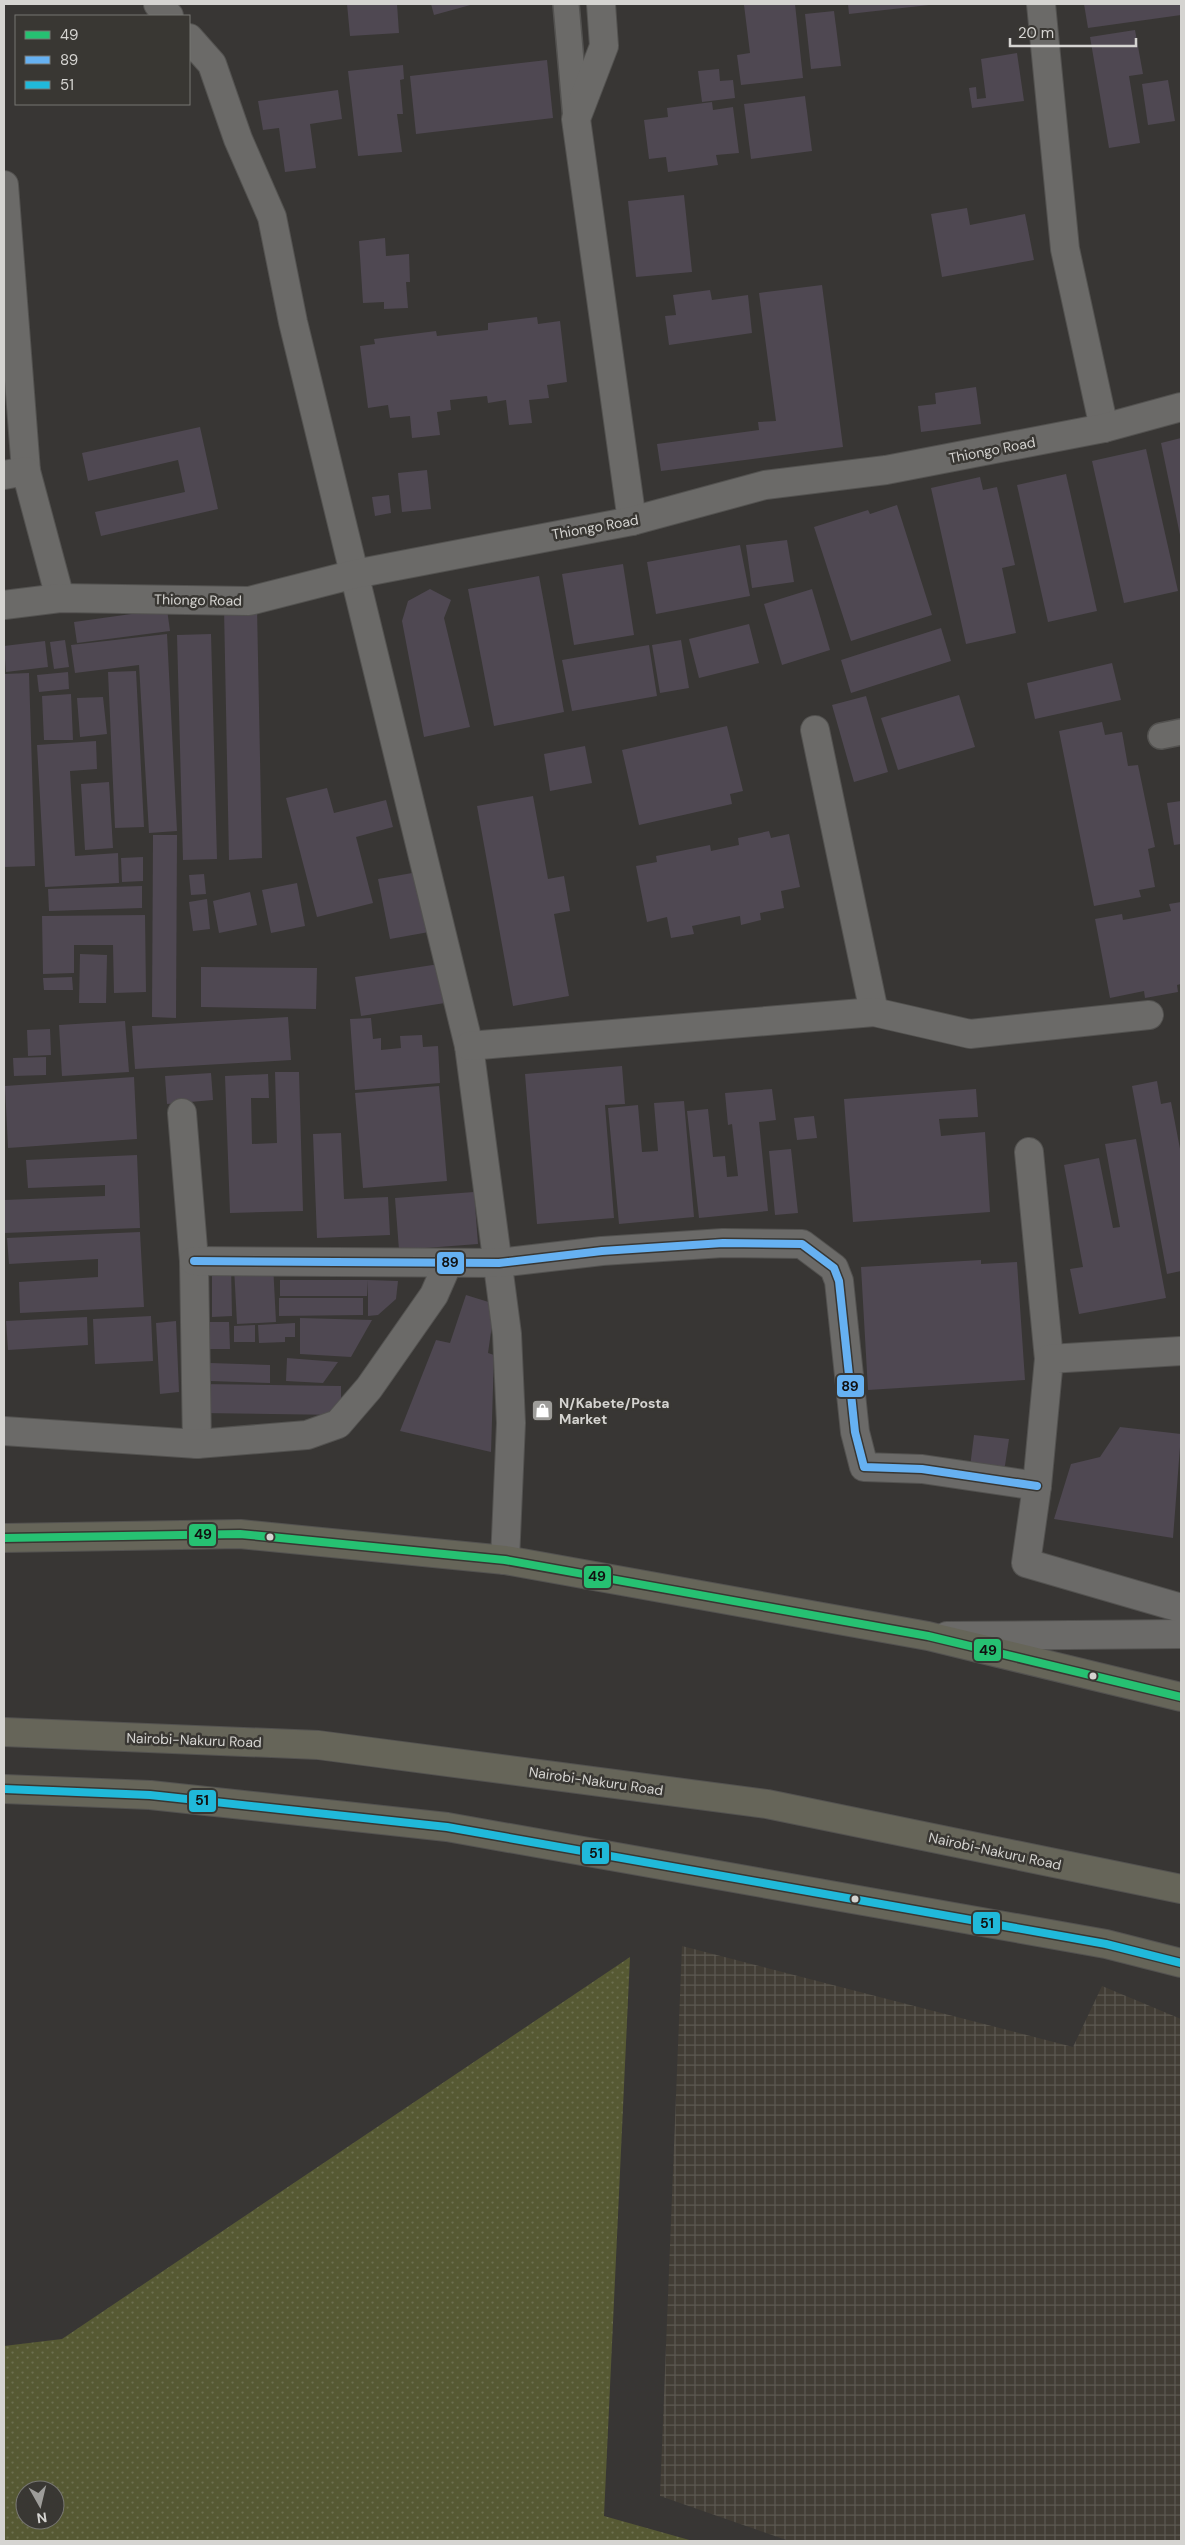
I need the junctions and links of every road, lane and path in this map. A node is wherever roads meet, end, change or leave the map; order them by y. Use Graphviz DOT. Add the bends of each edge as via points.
graph roads {
  1 [pos="158,4"];
  2 [pos="566,4"];
  3 [pos="601,4"];
  4 [pos="1042,4"];
  5 [pos="168,15"];
  6 [pos="190,39"];
  7 [pos="576,119"];
  8 [pos="4,185"];
  9 [pos="1181,407"];
  10 [pos="1104,428"];
  11 [pos="15,473"];
  12 [pos="632,521"];
  13 [pos="355,574"];
  14 [pos="60,598"];
  15 [pos="4,605"];
  16 [pos="815,730"];
  17 [pos="874,1012"];
  18 [pos="1149,1015"];
  19 [pos="469,1046"];
  20 [pos="182,1113"];
  21 [pos="1028,1152"];
  22 [pos="194,1261"];
  23 [pos="448,1263"];
  24 [pos="500,1263"];
  25 [pos="1181,1351"];
  26 [pos="1049,1358"];
  27 [pos="4,1432"];
  28 [pos="197,1444"];
  29 [pos="1037,1486"];
  30 [pos="4,1538"];
  31 [pos="505,1560"];
  32 [pos="1181,1608"];
  33 [pos="1181,1634"];
  34 [pos="928,1636"];
  35 [pos="1181,1697"];
  36 [pos="4,1732"];
  37 [pos="4,1789"];
  38 [pos="1181,1889"];
  39 [pos="1181,1963"];
  1 -- 5 [label="street"];
  2 -- 7 [label="lane"];
  3 -- 7 [label="street" via="604,46"];
  4 -- 10 [label="street" via="1065,249"];
  6 -- 13 [label="street" via="212,64 238,140 272,217 293,322"];
  7 -- 12 [label="street"];
  8 -- 11 [label="street"];
  9 -- 10 [label="street, Thiongo Road"];
  10 -- 12 [label="street, Thiongo Road" via="886,470 765,485"];
  11 -- 14 [label="street"];
  12 -- 13 [label="street, Thiongo Road"];
  13 -- 14 [label="street, Thiongo Road" via="249,601"];
  13 -- 19 [label="street"];
  14 -- 15 [label="street, Thiongo Road"];
  16 -- 17 [label="street"];
  17 -- 18 [label="street" via="970,1034"];
  17 -- 19 [label="street"];
  19 -- 24 [label="street"];
  20 -- 22 [label="street"];
  21 -- 26 [label="street"];
  22 -- 23 [label="street"];
  22 -- 28 [label="street"];
  23 -- 24 [label="street"];
  23 -- 28 [label="street" via="434,1296 369,1388 338,1424 307,1436"];
  24 -- 29 [label="street" via="602,1251 723,1243 802,1244 834,1268 839,1281 855,1432 864,1467 922,1469"];
  24 -- 31 [label="street" via="511,1423"];
  25 -- 26 [label="street"];
  26 -- 29 [label="street"];
  27 -- 28 [label="street"];
  29 -- 32 [label="street" via="1026,1563"];
  30 -- 31 [label="highway" via="240,1534"];
  31 -- 34 [label="highway"];
  33 -- 34 [label="street"];
  34 -- 35 [label="highway"];
  36 -- 38 [label="highway, Nairobi-Nakuru Road" via="318,1745 757,1803"];
  37 -- 39 [label="highway" via="150,1794 447,1827 1106,1944"];
}
